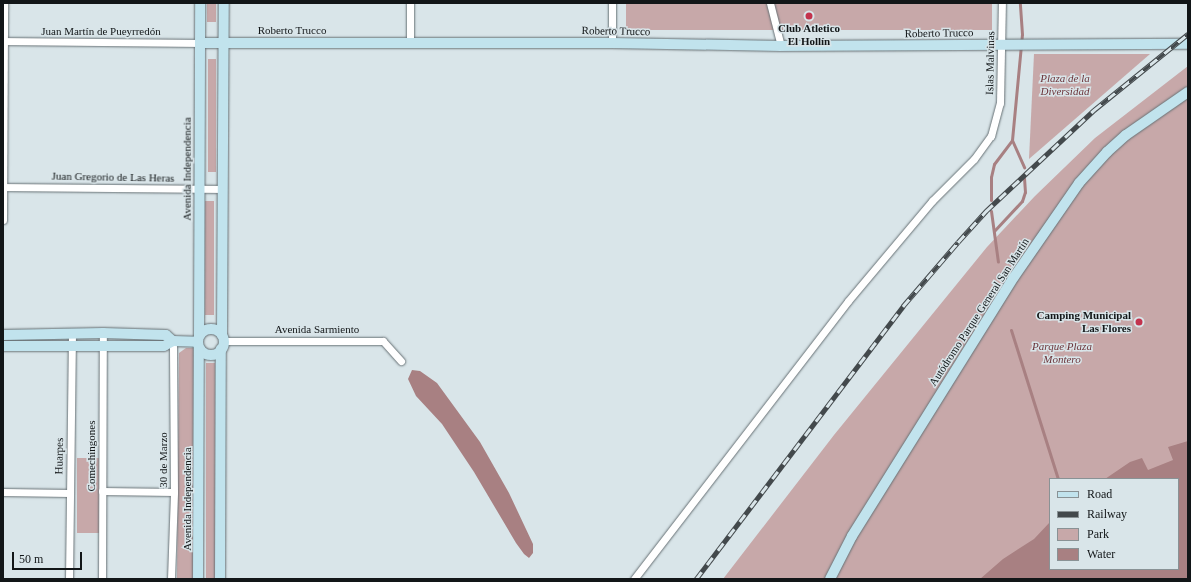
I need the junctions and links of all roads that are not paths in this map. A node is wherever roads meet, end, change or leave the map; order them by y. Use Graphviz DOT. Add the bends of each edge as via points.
graph roads {
  1 [pos="4,3"];
  2 [pos="200,3"];
  3 [pos="224,3"];
  4 [pos="410,3"];
  5 [pos="612,3"];
  6 [pos="770,3"];
  7 [pos="1002,3"];
  8 [pos="4,41"];
  9 [pos="223,42"];
  10 [pos="200,43"];
  11 [pos="410,43"];
  12 [pos="612,43"];
  13 [pos="1001,44"];
  14 [pos="1188,44"];
  15 [pos="781,46"];
  16 [pos="1188,92"];
  17 [pos="3,187"];
  18 [pos="199,189"];
  19 [pos="222,190"];
  20 [pos="3,220"];
  21 [pos="103,333"];
  22 [pos="72,334"];
  23 [pos="3,335"];
  24 [pos="173,341"];
  25 [pos="198,342"];
  26 [pos="222,342"];
  27 [pos="3,346"];
  28 [pos="72,346"];
  29 [pos="102,346"];
  30 [pos="401,361"];
  31 [pos="102,491"];
  32 [pos="3,492"];
  33 [pos="174,492"];
  34 [pos="70,493"];
  35 [pos="69,579"];
  36 [pos="102,579"];
  37 [pos="171,579"];
  38 [pos="198,579"];
  39 [pos="220,579"];
  40 [pos="634,579"];
  41 [pos="830,579"];
  1 -- 8 [label="street"];
  2 -- 10 [label="main road, Avenida Independencia"];
  3 -- 9 [label="main road"];
  4 -- 11 [label="street"];
  5 -- 12 [label="street"];
  6 -- 15 [label="street"];
  7 -- 13 [label="street, Islas Malvinas"];
  8 -- 10 [label="street, Juan Martín de Pueyrredón"];
  8 -- 17 [label="street"];
  9 -- 10 [label="main road, Roberto Trucco"];
  9 -- 11 [label="main road, Roberto Trucco"];
  9 -- 19 [label="main road"];
  10 -- 18 [label="main road, Avenida Independencia"];
  11 -- 12 [label="main road, Roberto Trucco"];
  12 -- 15 [label="main road, Roberto Trucco"];
  13 -- 14 [label="main road, Roberto Trucco"];
  13 -- 15 [label="main road, Roberto Trucco"];
  13 -- 40 [label="street, Islas Malvinas" via="1000,103 996,123 984,148 932,200 848,301"];
  16 -- 41 [label="main road, Autódromo Parque General San Martín" via="1126,135 1079,184 1014,277 852,536"];
  17 -- 18 [label="street, Juan Gregorio de Las Heras"];
  17 -- 20 [label="street"];
  18 -- 19 [label="street, Juan Gregorio de Las Heras"];
  18 -- 25 [label="main road, Avenida Independencia"];
  19 -- 26 [label="main road"];
  21 -- 22 [label="main road"];
  21 -- 24 [label="main road" via="166,336"];
  21 -- 29 [label="street, Comechingones"];
  22 -- 23 [label="main road"];
  22 -- 28 [label="street, Huarpes"];
  24 -- 25 [label="main road"];
  24 -- 29 [label="main road" via="164,346"];
  24 -- 33 [label="street, 30 de Marzo"];
  25 -- 26 [label="main road" via="205,354 212,355"];
  25 -- 26 [label="main road" via="202,332 209,329 216,330"];
  25 -- 38 [label="main road, Avenida Independencia"];
  26 -- 30 [label="street, Avenida Sarmiento" via="383,341"];
  26 -- 39 [label="main road"];
  27 -- 28 [label="main road"];
  28 -- 29 [label="main road"];
  28 -- 34 [label="street, Huarpes"];
  29 -- 31 [label="street, Comechingones"];
  31 -- 33 [label="street"];
  31 -- 36 [label="street, Comechingones"];
  32 -- 34 [label="street"];
  33 -- 37 [label="street, 30 de Marzo"];
  34 -- 35 [label="street, Huarpes"];
}
